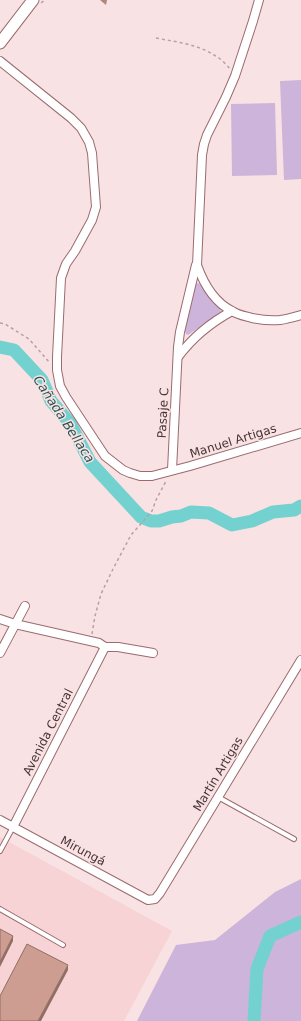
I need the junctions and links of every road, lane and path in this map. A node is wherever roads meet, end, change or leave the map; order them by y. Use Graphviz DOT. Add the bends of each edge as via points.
graph roads {
  1 [pos="33,0"];
  2 [pos="259,0"];
  3 [pos="156,38"];
  4 [pos="0,43"];
  5 [pos="0,61"];
  6 [pos="235,75"];
  7 [pos="197,265"];
  8 [pos="232,311"];
  9 [pos="301,315"];
  10 [pos="0,323"];
  11 [pos="178,357"];
  12 [pos="57,370"];
  13 [pos="301,433"];
  14 [pos="172,470"];
  15 [pos="25,606"];
  16 [pos="0,619"];
  17 [pos="15,624"];
  18 [pos="90,641"];
  19 [pos="105,647"];
  20 [pos="0,653"];
  21 [pos="153,653"];
  22 [pos="301,660"];
  23 [pos="218,797"];
  24 [pos="0,820"];
  25 [pos="13,827"];
  26 [pos="294,839"];
  27 [pos="0,851"];
  28 [pos="155,899"];
  29 [pos="0,908"];
  30 [pos="63,945"];
  1 -- 4 [label="street"];
  2 -- 6 [label="street, Pasaje C"];
  3 -- 6 [label="path" via="179,42 214,55"];
  5 -- 12 [label="street, Manuel Artigas" via="71,118 90,142 92,152 96,207 92,220 66,264 61,278"];
  6 -- 7 [label="street, Pasaje C" via="204,144"];
  7 -- 8 [label="street" via="212,293"];
  7 -- 11 [label="street, Pasaje C" via="180,332"];
  8 -- 9 [label="street" via="268,321"];
  8 -- 11 [label="street" via="200,333"];
  10 -- 12 [label="path" via="29,339"];
  11 -- 14 [label="street, Pasaje C"];
  12 -- 14 [label="street, Manuel Artigas" via="60,386 66,397 106,456 123,470 140,476 152,476"];
  13 -- 14 [label="street, Manuel Artigas"];
  14 -- 18 [label="path" via="152,511 131,535 112,569 95,616"];
  15 -- 17 [label="street"];
  16 -- 17 [label="street"];
  17 -- 18 [label="street"];
  17 -- 20 [label="street"];
  18 -- 19 [label="street"];
  19 -- 21 [label="street"];
  19 -- 25 [label="street, Avenida Central"];
  22 -- 23 [label="street, Martín Artigas"];
  23 -- 26 [label="lane"];
  23 -- 28 [label="street, Martín Artigas"];
  24 -- 25 [label="street, Mirungá"];
  25 -- 27 [label="lane"];
  25 -- 28 [label="street, Mirungá" via="148,900"];
  29 -- 30 [label="lane"];
}
